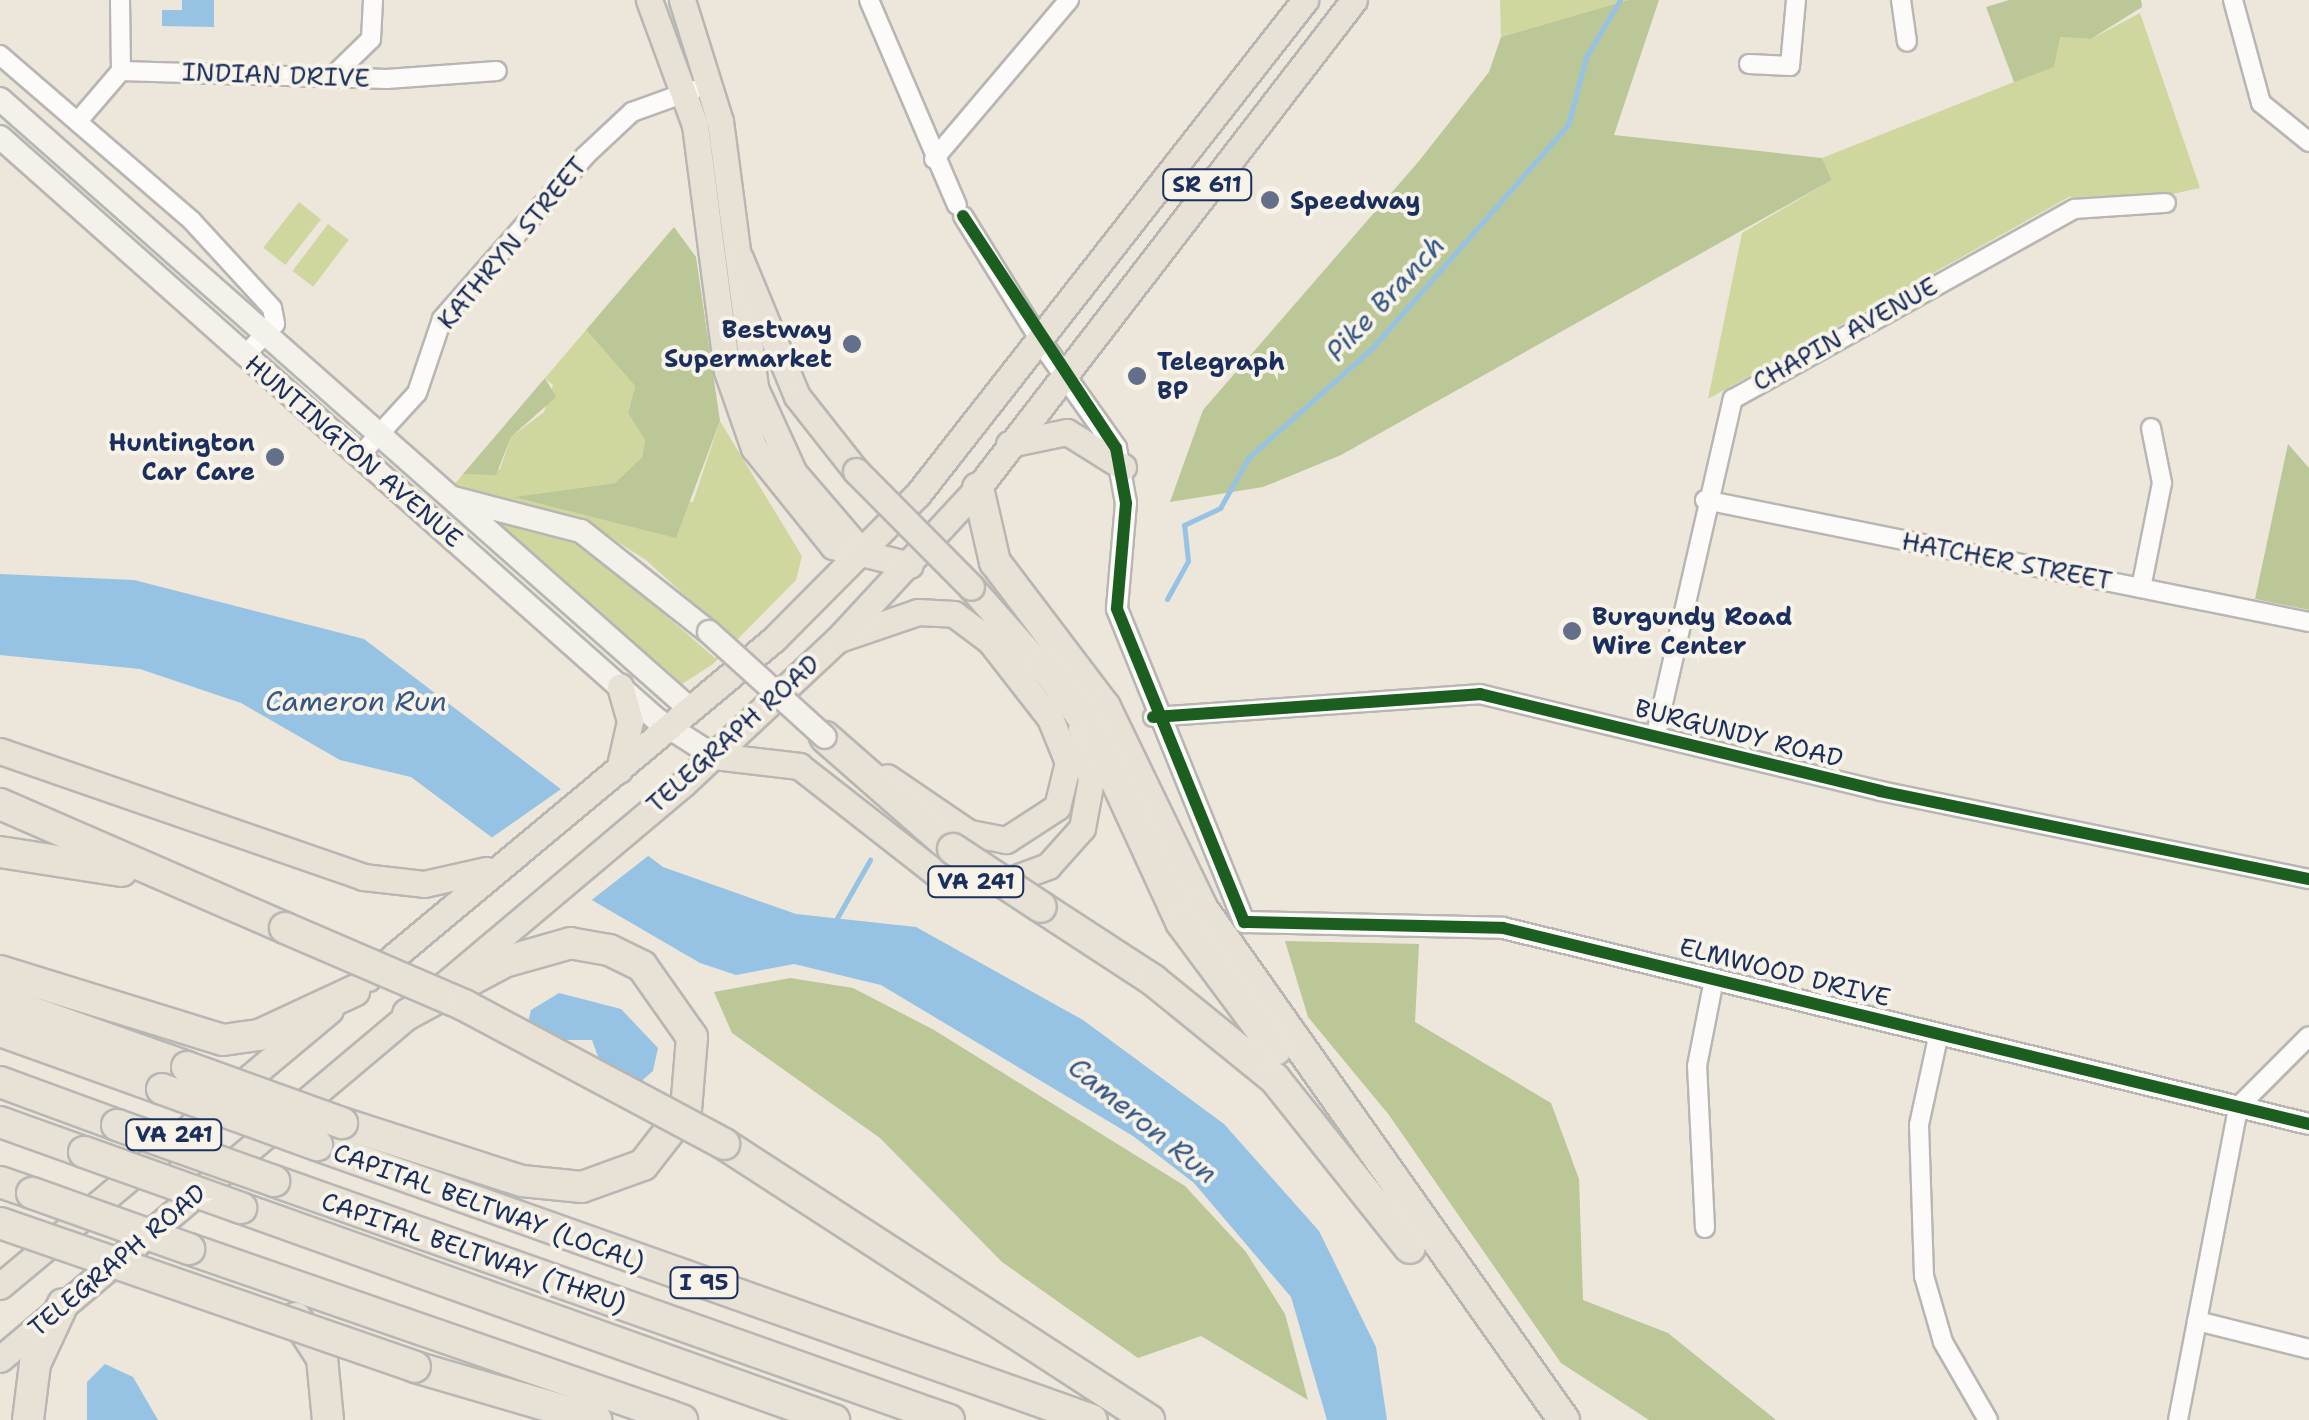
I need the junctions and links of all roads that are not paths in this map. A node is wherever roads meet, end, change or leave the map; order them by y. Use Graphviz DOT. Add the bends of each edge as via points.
graph roads {
  1 [pos="120,0"];
  2 [pos="374,0"];
  3 [pos="649,0"];
  4 [pos="682,0"];
  5 [pos="869,0"];
  6 [pos="1069,0"];
  7 [pos="1304,0"];
  8 [pos="1354,0"];
  9 [pos="1796,0"];
  10 [pos="1901,0"];
  11 [pos="2233,0"];
  12 [pos="1908,42"];
  13 [pos="0,55"];
  14 [pos="1749,64"];
  15 [pos="120,71"];
  16 [pos="498,71"];
  17 [pos="333,76"];
  18 [pos="712,84"];
  19 [pos="685,92"];
  20 [pos="0,99"];
  21 [pos="78,121"];
  22 [pos="0,137"];
  23 [pos="2309,142"];
  24 [pos="934,159"];
  25 [pos="2166,203"];
  26 [pos="737,252"];
  27 [pos="268,334"];
  28 [pos="1041,342"];
  29 [pos="245,355"];
  30 [pos="1063,371"];
  31 [pos="2151,428"];
  32 [pos="370,444"];
  33 [pos="1009,444"];
  34 [pos="1122,467"];
  35 [pos="435,488"];
  36 [pos="978,488"];
  37 [pos="1706,500"];
  38 [pos="861,551"];
  39 [pos="910,565"];
  40 [pos="2141,588"];
  41 [pos="2309,622"];
  42 [pos="837,640"];
  43 [pos="1044,664"];
  44 [pos="620,686"];
  45 [pos="691,710"];
  46 [pos="1153,717"];
  47 [pos="667,729"];
  48 [pos="1656,734"];
  49 [pos="824,738"];
  50 [pos="633,748"];
  51 [pos="0,751"];
  52 [pos="714,756"];
  53 [pos="0,804"];
  54 [pos="0,852"];
  55 [pos="500,865"];
  56 [pos="2309,879"];
  57 [pos="285,928"];
  58 [pos="0,971"];
  59 [pos="1714,979"];
  60 [pos="354,991"];
  61 [pos="0,1001"];
  62 [pos="408,1014"];
  63 [pos="0,1031"];
  64 [pos="1939,1033"];
  65 [pos="2309,1036"];
  66 [pos="0,1082"];
  67 [pos="2238,1107"];
  68 [pos="0,1122"];
  69 [pos="2309,1124"];
  70 [pos="1365,1149"];
  71 [pos="0,1182"];
  72 [pos="0,1222"];
  73 [pos="1704,1228"];
  74 [pos="189,1249"];
  75 [pos="0,1286"];
  76 [pos="63,1304"];
  77 [pos="2197,1321"];
  78 [pos="2309,1348"];
  79 [pos="0,1360"];
  80 [pos="28,1420"];
  81 [pos="328,1420"];
  82 [pos="596,1420"];
  83 [pos="682,1420"];
  84 [pos="834,1420"];
  85 [pos="949,1420"];
  86 [pos="1092,1420"];
  87 [pos="1150,1420"];
  88 [pos="1544,1420"];
  89 [pos="1564,1420"];
  90 [pos="1988,1420"];
  91 [pos="2178,1420"];
  1 -- 15 [label="street"];
  2 -- 17 [label="street" via="371,39"];
  3 -- 19 [label="main road"];
  4 -- 18 [label="main road, VA 241"];
  5 -- 24 [label="street"];
  6 -- 24 [label="street"];
  7 -- 28 [label="main road, TELEGRAPH ROAD / SR 611"];
  8 -- 30 [label="main road, TELEGRAPH ROAD / SR 611"];
  9 -- 14 [label="street" via="1790,66"];
  10 -- 12 [label="street"];
  11 -- 23 [label="street" via="2261,103"];
  13 -- 21 [label="street"];
  15 -- 17 [label="street, INDIAN DRIVE"];
  15 -- 21 [label="street"];
  16 -- 17 [label="street, INDIAN DRIVE"];
  18 -- 19 [label="street, KATHRYN STREET"];
  18 -- 26 [label="main road, VA 241"];
  19 -- 32 [label="street, KATHRYN STREET" via="618,122 512,238 442,319 425,378"];
  19 -- 38 [label="main road" via="712,222 727,370 754,448 813,528 833,546"];
  20 -- 27 [label="main road, HUNTINGTON AVENUE"];
  21 -- 27 [label="street" via="272,308"];
  22 -- 29 [label="main road, HUNTINGTON AVENUE"];
  24 -- 28 [label="street"];
  25 -- 37 [label="street, CHAPIN AVENUE" via="2075,208 1745,389 1720,427"];
  26 -- 38 [label="main road, VA 241" via="741,337 774,439"];
  26 -- 43 [label="main road, VA 241, bridge" via="798,396 856,470"];
  27 -- 29 [label="street"];
  27 -- 32 [label="main road, HUNTINGTON AVENUE"];
  28 -- 30 [label="street"];
  28 -- 38 [label="main road, TELEGRAPH ROAD / SR 611"];
  29 -- 32 [label="main road, HUNTINGTON AVENUE"];
  30 -- 33 [label="main road, TELEGRAPH ROAD / SR 611"];
  30 -- 34 [label="street"];
  31 -- 40 [label="street" via="2162,483"];
  32 -- 35 [label="main road, HUNTINGTON AVENUE"];
  32 -- 44 [label="main road, HUNTINGTON AVENUE"];
  33 -- 34 [label="main road" via="1067,432"];
  33 -- 36 [label="main road, TELEGRAPH ROAD / SR 611"];
  34 -- 46 [label="street" via="1114,594"];
  35 -- 45 [label="main road, HUNTINGTON AVENUE"];
  35 -- 49 [label="main road, bridge" via="581,531 710,632"];
  36 -- 39 [label="main road, TELEGRAPH ROAD / SR 611"];
  36 -- 70 [label="highway" via="995,562 1106,707 1202,908"];
  37 -- 40 [label="street, HATCHER STREET"];
  37 -- 48 [label="street, CHAPIN AVENUE"];
  38 -- 39 [label="main road"];
  38 -- 45 [label="main road, TELEGRAPH ROAD / VA 241"];
  39 -- 42 [label="main road, TELEGRAPH ROAD / SR 611"];
  40 -- 41 [label="street, HATCHER STREET"];
  42 -- 49 [label="main road" via="918,612 967,622 1050,718 1068,762 1066,786 1030,831 979,838"];
  42 -- 52 [label="main road, TELEGRAPH ROAD / SR 611"];
  43 -- 52 [label="main road, VA 241" via="1082,730 1091,780 1076,838 1028,876 972,882 936,873 799,766"];
  43 -- 70 [label="highway" via="1095,735 1200,955"];
  44 -- 47 [label="main road, HUNTINGTON AVENUE"];
  44 -- 50 [label="main road" via="630,708"];
  45 -- 47 [label="main road, TELEGRAPH ROAD / VA 241"];
  46 -- 48 [label="street, BURGUNDY ROAD" via="1460,692"];
  46 -- 59 [label="street, ELMWOOD DRIVE" via="1244,922 1468,923"];
  47 -- 50 [label="main road, TELEGRAPH ROAD / VA 241"];
  47 -- 52 [label="main road, HUNTINGTON AVENUE"];
  48 -- 56 [label="street, BURGUNDY ROAD" via="1880,791"];
  49 -- 88 [label="highway, bridge" via="954,849 1168,992 1276,1079"];
  50 -- 55 [label="main road, TELEGRAPH ROAD / VA 241" via="619,770"];
  51 -- 55 [label="main road" via="392,882 444,881"];
  52 -- 62 [label="main road, TELEGRAPH ROAD / VA 241"];
  53 -- 57 [label="highway"];
  54 -- 57 [label="highway" via="96,864"];
  55 -- 60 [label="main road, TELEGRAPH ROAD / VA 241"];
  57 -- 87 [label="highway, bridge" via="464,1005 724,1144"];
  58 -- 60 [label="highway" via="223,1040 259,1035"];
  59 -- 64 [label="street, ELMWOOD DRIVE"];
  59 -- 73 [label="street" via="1697,1066"];
  60 -- 75 [label="main road, TELEGRAPH ROAD / VA 241"];
  61 -- 62 [label="highway, bridge" via="522,1182 582,1187 643,1164 686,1110 692,1037 642,966 609,950 571,943 504,962"];
  62 -- 76 [label="main road, TELEGRAPH ROAD / VA 241"];
  63 -- 86 [label="highway, CAPITAL BELTWAY (LOCAL) / I 95, bridge"];
  64 -- 67 [label="street, ELMWOOD DRIVE"];
  64 -- 90 [label="street" via="1919,1125 1924,1276 1943,1342"];
  65 -- 67 [label="street"];
  66 -- 85 [label="highway, CAPITAL BELTWAY (THRU) / I 95, bridge"];
  67 -- 69 [label="street, ELMWOOD DRIVE"];
  67 -- 77 [label="street"];
  68 -- 84 [label="highway, CAPITAL BELTWAY (THRU), bridge"];
  70 -- 89 [label="highway"];
  71 -- 74 [label="highway, bridge"];
  72 -- 82 [label="highway, bridge" via="415,1367"];
  74 -- 81 [label="highway" via="306,1329 327,1374"];
  74 -- 83 [label="highway"];
  76 -- 79 [label="main road, TELEGRAPH ROAD / VA 241"];
  76 -- 80 [label="highway" via="35,1364"];
  77 -- 78 [label="street"];
  77 -- 91 [label="street"];
}
